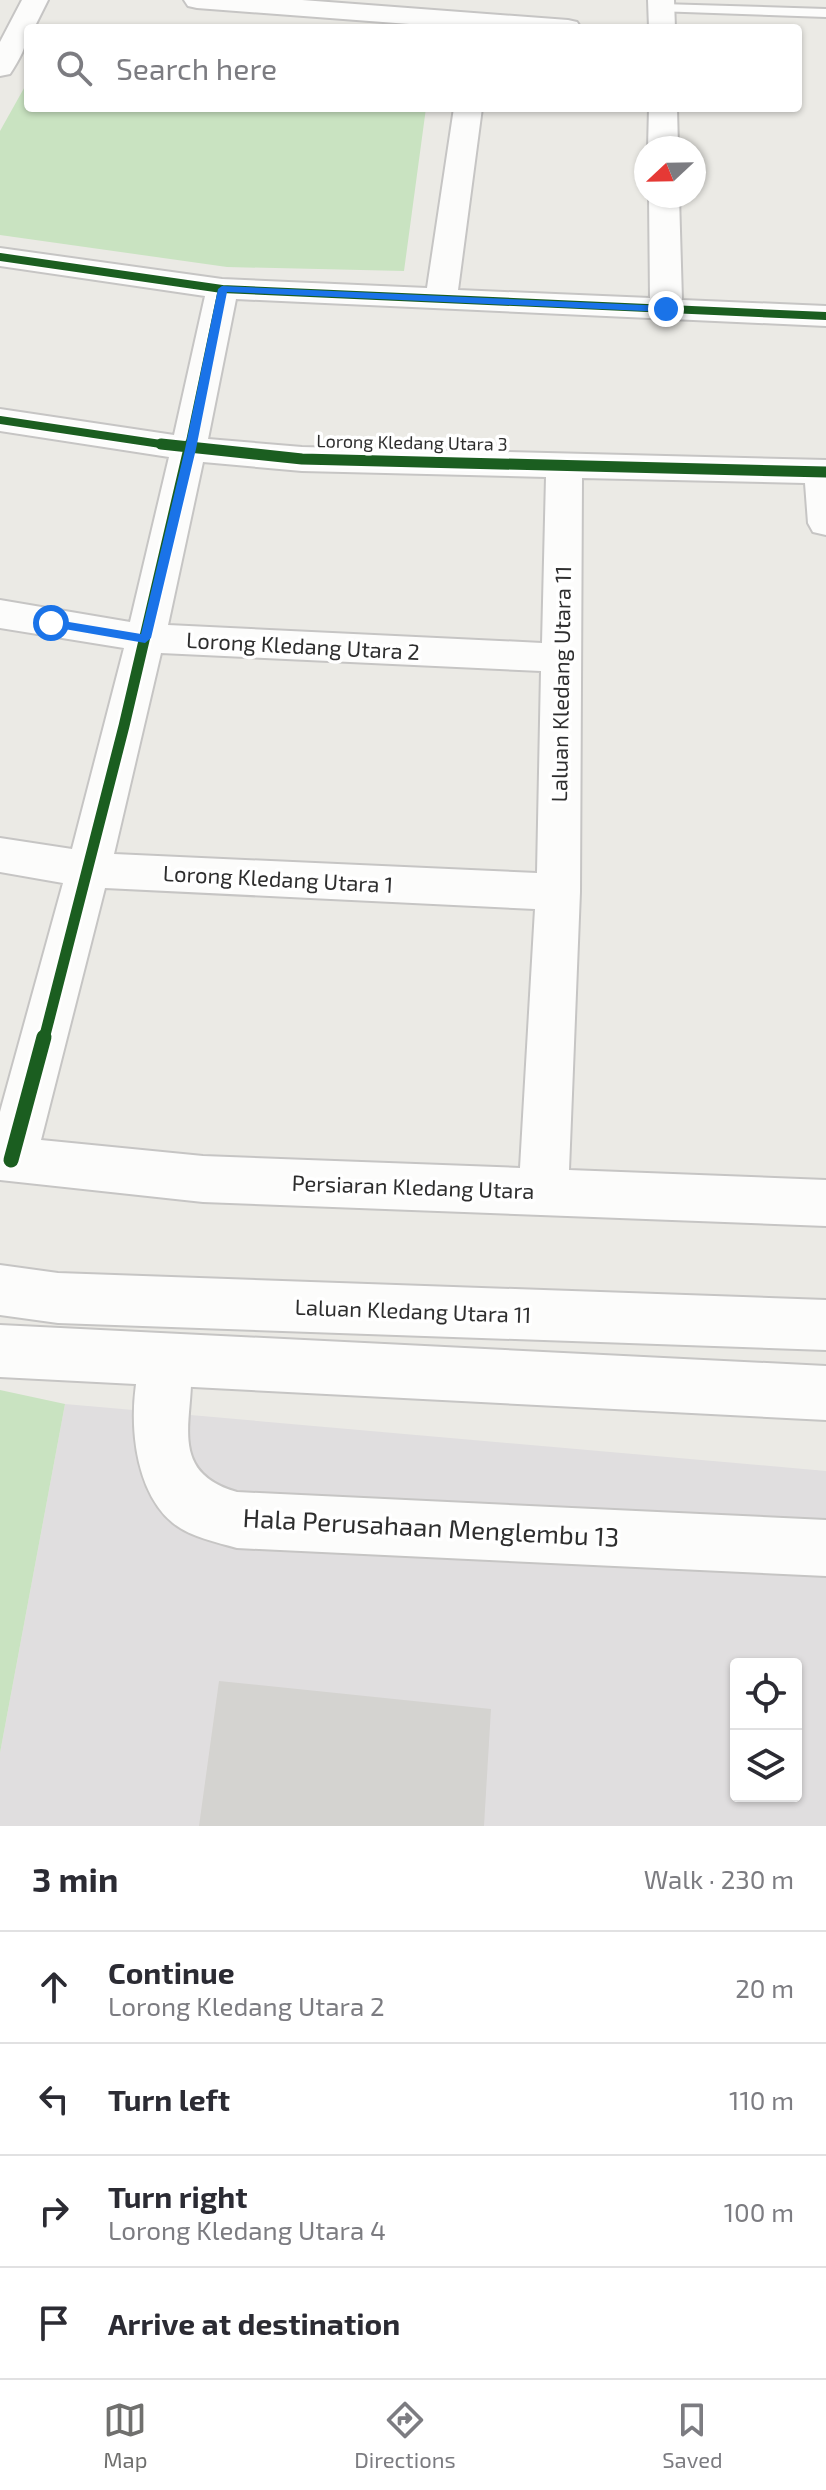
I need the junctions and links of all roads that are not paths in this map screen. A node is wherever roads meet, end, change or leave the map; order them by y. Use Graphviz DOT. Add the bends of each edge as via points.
graph roads {
  1 [pos="35,0"];
  2 [pos="197,0"];
  3 [pos="299,4"];
  4 [pos="661,12"];
  5 [pos="826,13"];
  6 [pos="471,24"];
  7 [pos="0,68"];
  8 [pos="467,112"];
  9 [pos="663,112"];
  10 [pos="663,136"];
  11 [pos="664,208"];
  12 [pos="0,257"];
  13 [pos="222,289"];
  14 [pos="441,299"];
  15 [pos="666,309"];
  16 [pos="826,316"];
  17 [pos="0,420"];
  18 [pos="191,449"];
  19 [pos="564,464"];
  20 [pos="824,472"];
  21 [pos="826,523"];
  22 [pos="0,614"];
  23 [pos="145,638"];
  24 [pos="560,658"];
  25 [pos="0,855"];
  26 [pos="90,870"];
  27 [pos="558,892"];
  28 [pos="6,1159"];
  29 [pos="543,1191"];
  30 [pos="826,1203"];
  31 [pos="0,1290"];
  32 [pos="826,1325"];
  33 [pos="0,1351"];
  34 [pos="166,1360"];
  35 [pos="826,1393"];
  36 [pos="826,1548"];
  1 -- 7 [label="street"];
  2 -- 3 [label="street"];
  3 -- 6 [label="street"];
  4 -- 5 [label="lane"];
  8 -- 14 [label="street"];
  9 -- 10 [label="street"];
  11 -- 15 [label="street"];
  12 -- 13 [label="street"];
  13 -- 14 [label="street"];
  13 -- 18 [label="street"];
  14 -- 15 [label="street"];
  15 -- 16 [label="street"];
  17 -- 18 [label="street, Lorong Kledang Utara 3"];
  18 -- 19 [label="street, Lorong Kledang Utara 3" via="302,459"];
  18 -- 23 [label="street"];
  19 -- 20 [label="street, Lorong Kledang Utara 3"];
  19 -- 24 [label="street, Laluan Kledang Utara 11"];
  20 -- 21 [label="street"];
  22 -- 23 [label="street, Lorong Kledang Utara 2"];
  23 -- 24 [label="street, Lorong Kledang Utara 2"];
  23 -- 26 [label="street"];
  24 -- 27 [label="street, Laluan Kledang Utara 11"];
  25 -- 26 [label="street, Lorong Kledang Utara 1"];
  26 -- 27 [label="street, Lorong Kledang Utara 1"];
  26 -- 28 [label="street"];
  27 -- 29 [label="street, Laluan Kledang Utara 11"];
  28 -- 29 [label="street, Persiaran Kledang Utara" via="203,1179"];
  29 -- 30 [label="street, Persiaran Kledang Utara"];
  31 -- 32 [label="street, Laluan Kledang Utara 11" via="58,1298"];
  33 -- 34 [label="street"];
  34 -- 35 [label="street"];
  34 -- 36 [label="street, Hala Perusahaan Menglembu 13" via="161,1434 166,1473 195,1506 237,1520"];
}
